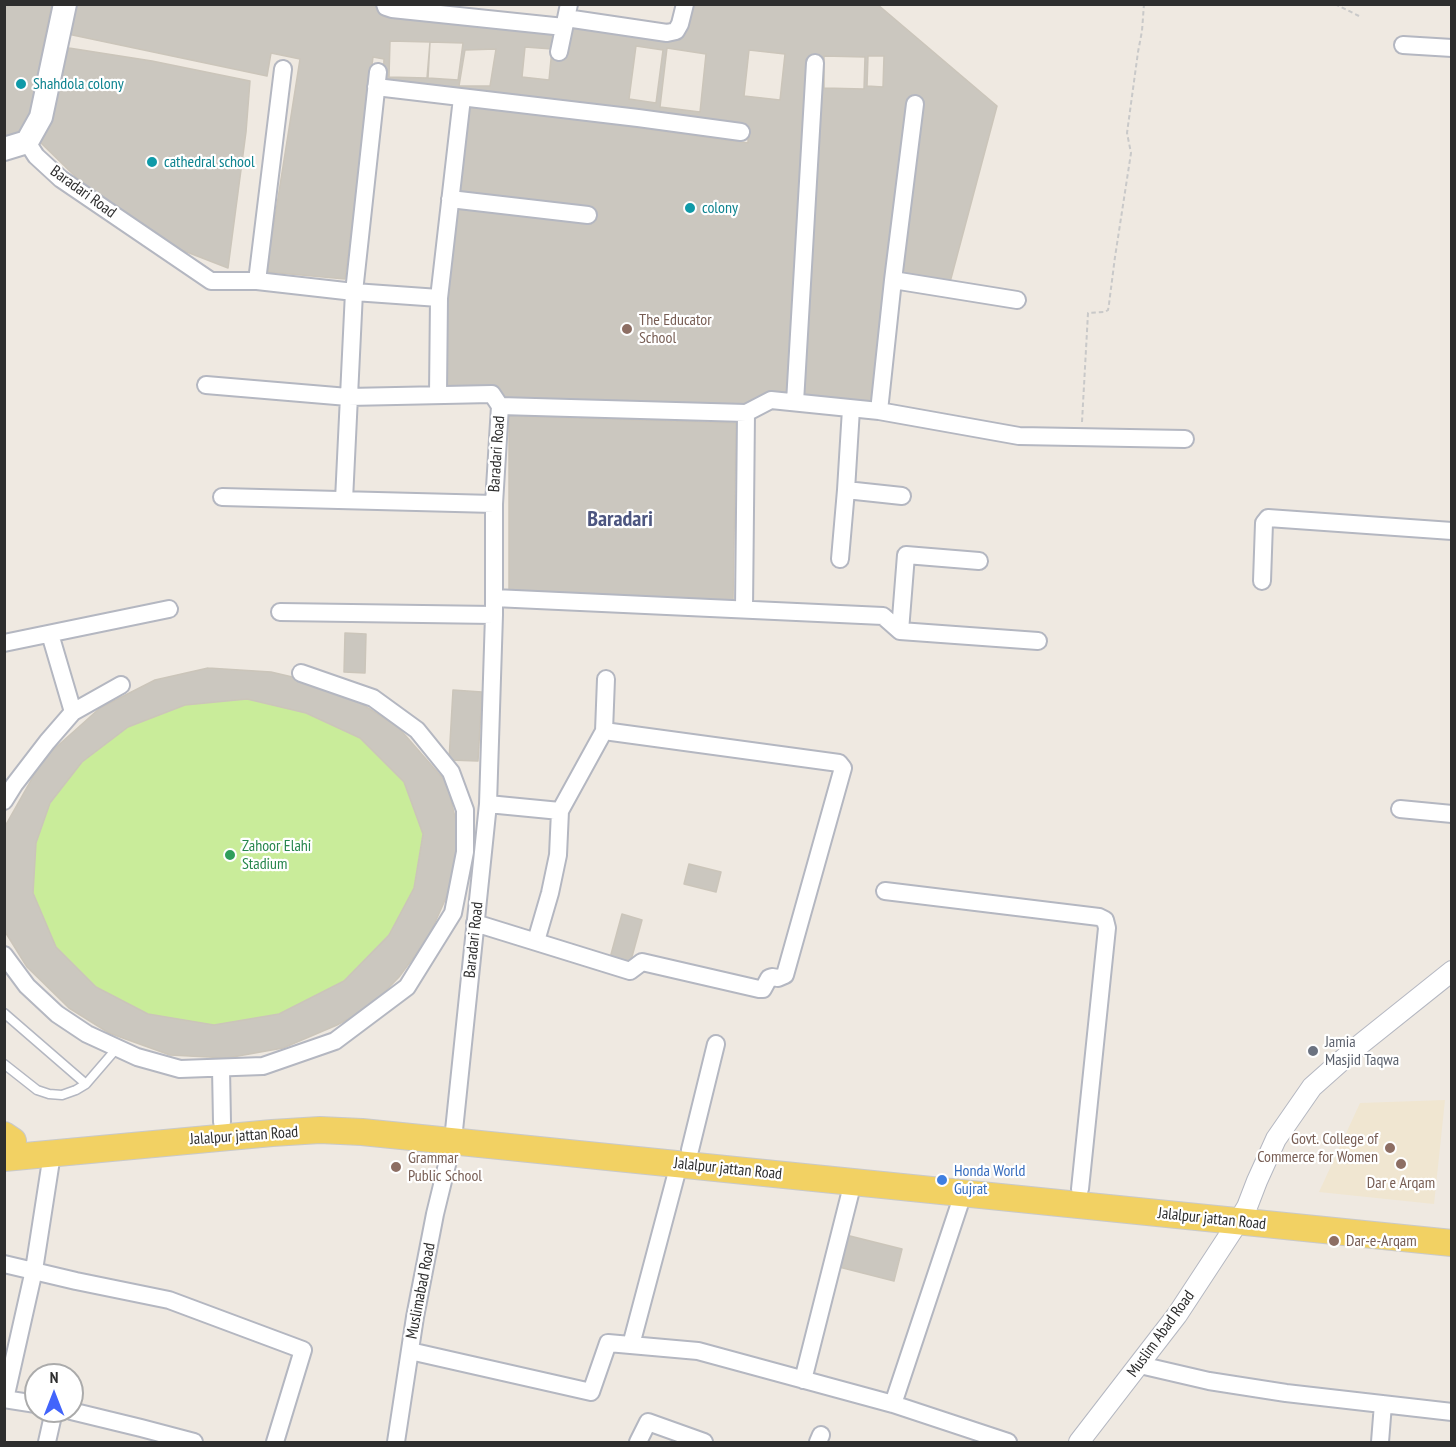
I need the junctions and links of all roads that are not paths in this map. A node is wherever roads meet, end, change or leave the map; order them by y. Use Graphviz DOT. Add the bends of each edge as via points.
graph roads {
  1 [pos="65,4"];
  2 [pos="385,4"];
  3 [pos="685,4"];
  4 [pos="566,16"];
  5 [pos="1403,45"];
  6 [pos="1452,48"];
  7 [pos="559,52"];
  8 [pos="815,63"];
  9 [pos="283,69"];
  10 [pos="462,98"];
  11 [pos="915,104"];
  12 [pos="741,132"];
  13 [pos="27,142"];
  14 [pos="4,149"];
  15 [pos="450,199"];
  16 [pos="588,215"];
  17 [pos="893,280"];
  18 [pos="257,281"];
  19 [pos="354,292"];
  20 [pos="440,298"];
  21 [pos="1017,300"];
  22 [pos="206,385"];
  23 [pos="438,394"];
  24 [pos="348,397"];
  25 [pos="795,402"];
  26 [pos="501,406"];
  27 [pos="851,409"];
  28 [pos="879,411"];
  29 [pos="746,413"];
  30 [pos="1185,439"];
  31 [pos="846,490"];
  32 [pos="902,496"];
  33 [pos="222,497"];
  34 [pos="344,500"];
  35 [pos="494,504"];
  36 [pos="1452,531"];
  37 [pos="840,559"];
  38 [pos="979,561"];
  39 [pos="1262,581"];
  40 [pos="494,598"];
  41 [pos="168,609"];
  42 [pos="744,609"];
  43 [pos="280,612"];
  44 [pos="494,615"];
  45 [pos="900,632"];
  46 [pos="50,634"];
  47 [pos="1038,641"];
  48 [pos="4,643"];
  49 [pos="302,673"];
  50 [pos="606,679"];
  51 [pos="122,685"];
  52 [pos="73,712"];
  53 [pos="603,731"];
  54 [pos="4,801"];
  55 [pos="488,804"];
  56 [pos="1400,809"];
  57 [pos="560,811"];
  58 [pos="1452,814"];
  59 [pos="885,891"];
  60 [pos="476,923"];
  61 [pos="536,941"];
  62 [pos="4,955"];
  63 [pos="1452,971"];
  64 [pos="4,1013"];
  65 [pos="716,1044"];
  66 [pos="117,1048"];
  67 [pos="4,1064"];
  68 [pos="221,1068"];
  69 [pos="86,1084"];
  70 [pos="222,1122"];
  71 [pos="454,1133"];
  72 [pos="7,1144"];
  73 [pos="52,1154"];
  74 [pos="684,1157"];
  75 [pos="775,1167"];
  76 [pos="853,1182"];
  77 [pos="1080,1189"];
  78 [pos="963,1194"];
  79 [pos="1243,1214"];
  80 [pos="1452,1226"];
  81 [pos="1452,1243"];
  82 [pos="4,1264"];
  83 [pos="34,1270"];
  84 [pos="631,1345"];
  85 [pos="410,1351"];
  86 [pos="1140,1365"];
  87 [pos="803,1380"];
  88 [pos="5,1399"];
  89 [pos="24,1402"];
  90 [pos="893,1404"];
  91 [pos="1383,1404"];
  92 [pos="1452,1412"];
  93 [pos="84,1414"];
  94 [pos="51,1423"];
  95 [pos="47,1443"];
  96 [pos="194,1443"];
  97 [pos="275,1443"];
  98 [pos="396,1443"];
  99 [pos="638,1443"];
  100 [pos="704,1443"];
  101 [pos="1008,1443"];
  102 [pos="1079,1443"];
  103 [pos="1380,1443"];
  1 -- 13 [label="main road" via="41,117"];
  2 -- 4 [label="street" via="392,9"];
  3 -- 4 [label="street" via="676,32 667,33"];
  4 -- 7 [label="street"];
  5 -- 6 [label="street"];
  8 -- 25 [label="street"];
  9 -- 18 [label="street"];
  10 -- 12 [label="street"];
  10 -- 15 [label="street"];
  10 -- 19 [label="street" via="377,79"];
  11 -- 17 [label="street"];
  13 -- 14 [label="main road"];
  13 -- 18 [label="street, Baradari Road" via="36,156 62,179 211,281"];
  15 -- 16 [label="street"];
  15 -- 20 [label="street"];
  17 -- 21 [label="street"];
  17 -- 28 [label="street"];
  18 -- 19 [label="street, Baradari Road"];
  19 -- 20 [label="street, Baradari Road"];
  19 -- 24 [label="street"];
  20 -- 23 [label="street"];
  22 -- 24 [label="street, Baradari Road"];
  23 -- 24 [label="street, Baradari Road"];
  23 -- 26 [label="street, Baradari Road" via="492,394"];
  24 -- 34 [label="street"];
  25 -- 27 [label="street"];
  25 -- 29 [label="street" via="771,400"];
  26 -- 29 [label="street"];
  26 -- 35 [label="street, Baradari Road"];
  27 -- 28 [label="street"];
  27 -- 31 [label="street"];
  28 -- 30 [label="street" via="1019,436"];
  29 -- 42 [label="street"];
  31 -- 32 [label="street"];
  31 -- 37 [label="street"];
  33 -- 34 [label="street"];
  34 -- 35 [label="street"];
  35 -- 40 [label="street, Baradari Road"];
  36 -- 39 [label="street" via="1268,518 1264,523"];
  38 -- 45 [label="street" via="906,555"];
  40 -- 42 [label="street"];
  40 -- 44 [label="street, Baradari Road"];
  41 -- 46 [label="street"];
  42 -- 45 [label="street" via="883,616"];
  43 -- 44 [label="street"];
  44 -- 55 [label="street, Baradari Road"];
  45 -- 47 [label="street"];
  46 -- 48 [label="street"];
  46 -- 52 [label="street"];
  49 -- 68 [label="street" via="373,698 417,730 451,772 465,810 465,852 453,913 407,987 335,1041 263,1066"];
  50 -- 53 [label="street"];
  51 -- 52 [label="street"];
  52 -- 54 [label="street"];
  53 -- 57 [label="street"];
  53 -- 61 [label="street" via="839,763 843,768 785,975 769,978 759,989 642,962 630,971"];
  55 -- 57 [label="street"];
  55 -- 60 [label="street, Baradari Road"];
  56 -- 58 [label="street"];
  57 -- 61 [label="street" via="558,855"];
  59 -- 77 [label="street" via="1105,920"];
  60 -- 61 [label="street"];
  60 -- 71 [label="street, Baradari Road"];
  62 -- 66 [label="street" via="27,986 57,1014"];
  63 -- 79 [label="street, Muslim Abad Road" via="1312,1087 1276,1139"];
  64 -- 69 [label="lane"];
  65 -- 74 [label="street"];
  66 -- 68 [label="street" via="180,1069"];
  66 -- 69 [label="lane"];
  67 -- 69 [label="lane" via="37,1090 49,1094 62,1095"];
  68 -- 70 [label="street"];
  70 -- 71 [label="main road, Jalalpur jattan Road" via="361,1117"];
  70 -- 72 [label="main road, Jalalpur jattan Road"];
  71 -- 73 [label="main road, Jalalpur jattan Road" via="320,1130"];
  71 -- 74 [label="main road, Jalalpur jattan Road"];
  71 -- 85 [label="street, Muslimabad Road"];
  72 -- 73 [label="main road, Jalalpur jattan Road"];
  73 -- 83 [label="street"];
  74 -- 75 [label="main road, Jalalpur jattan Road"];
  74 -- 84 [label="street"];
  75 -- 76 [label="main road, Jalalpur jattan Road"];
  75 -- 77 [label="main road, Jalalpur jattan Road"];
  76 -- 78 [label="main road, Jalalpur jattan Road"];
  76 -- 87 [label="street"];
  77 -- 79 [label="main road, Jalalpur jattan Road"];
  78 -- 79 [label="main road, Jalalpur jattan Road"];
  78 -- 90 [label="street"];
  79 -- 80 [label="main road, Jalalpur jattan Road"];
  79 -- 81 [label="main road, Jalalpur jattan Road"];
  79 -- 86 [label="street, Muslim Abad Road"];
  82 -- 83 [label="street"];
  83 -- 88 [label="street"];
  83 -- 97 [label="street" via="169,1300 303,1350"];
  84 -- 85 [label="street" via="608,1343 591,1392"];
  84 -- 87 [label="street" via="698,1350"];
  85 -- 98 [label="street, Muslimabad Road"];
  86 -- 91 [label="street" via="1209,1381"];
  86 -- 102 [label="street, Muslim Abad Road"];
  87 -- 90 [label="street"];
  88 -- 89 [label="street"];
  90 -- 101 [label="street"];
  91 -- 92 [label="street"];
  91 -- 103 [label="street"];
  93 -- 96 [label="street"];
  94 -- 95 [label="street"];
  99 -- 100 [label="street" via="648,1422"];
}
